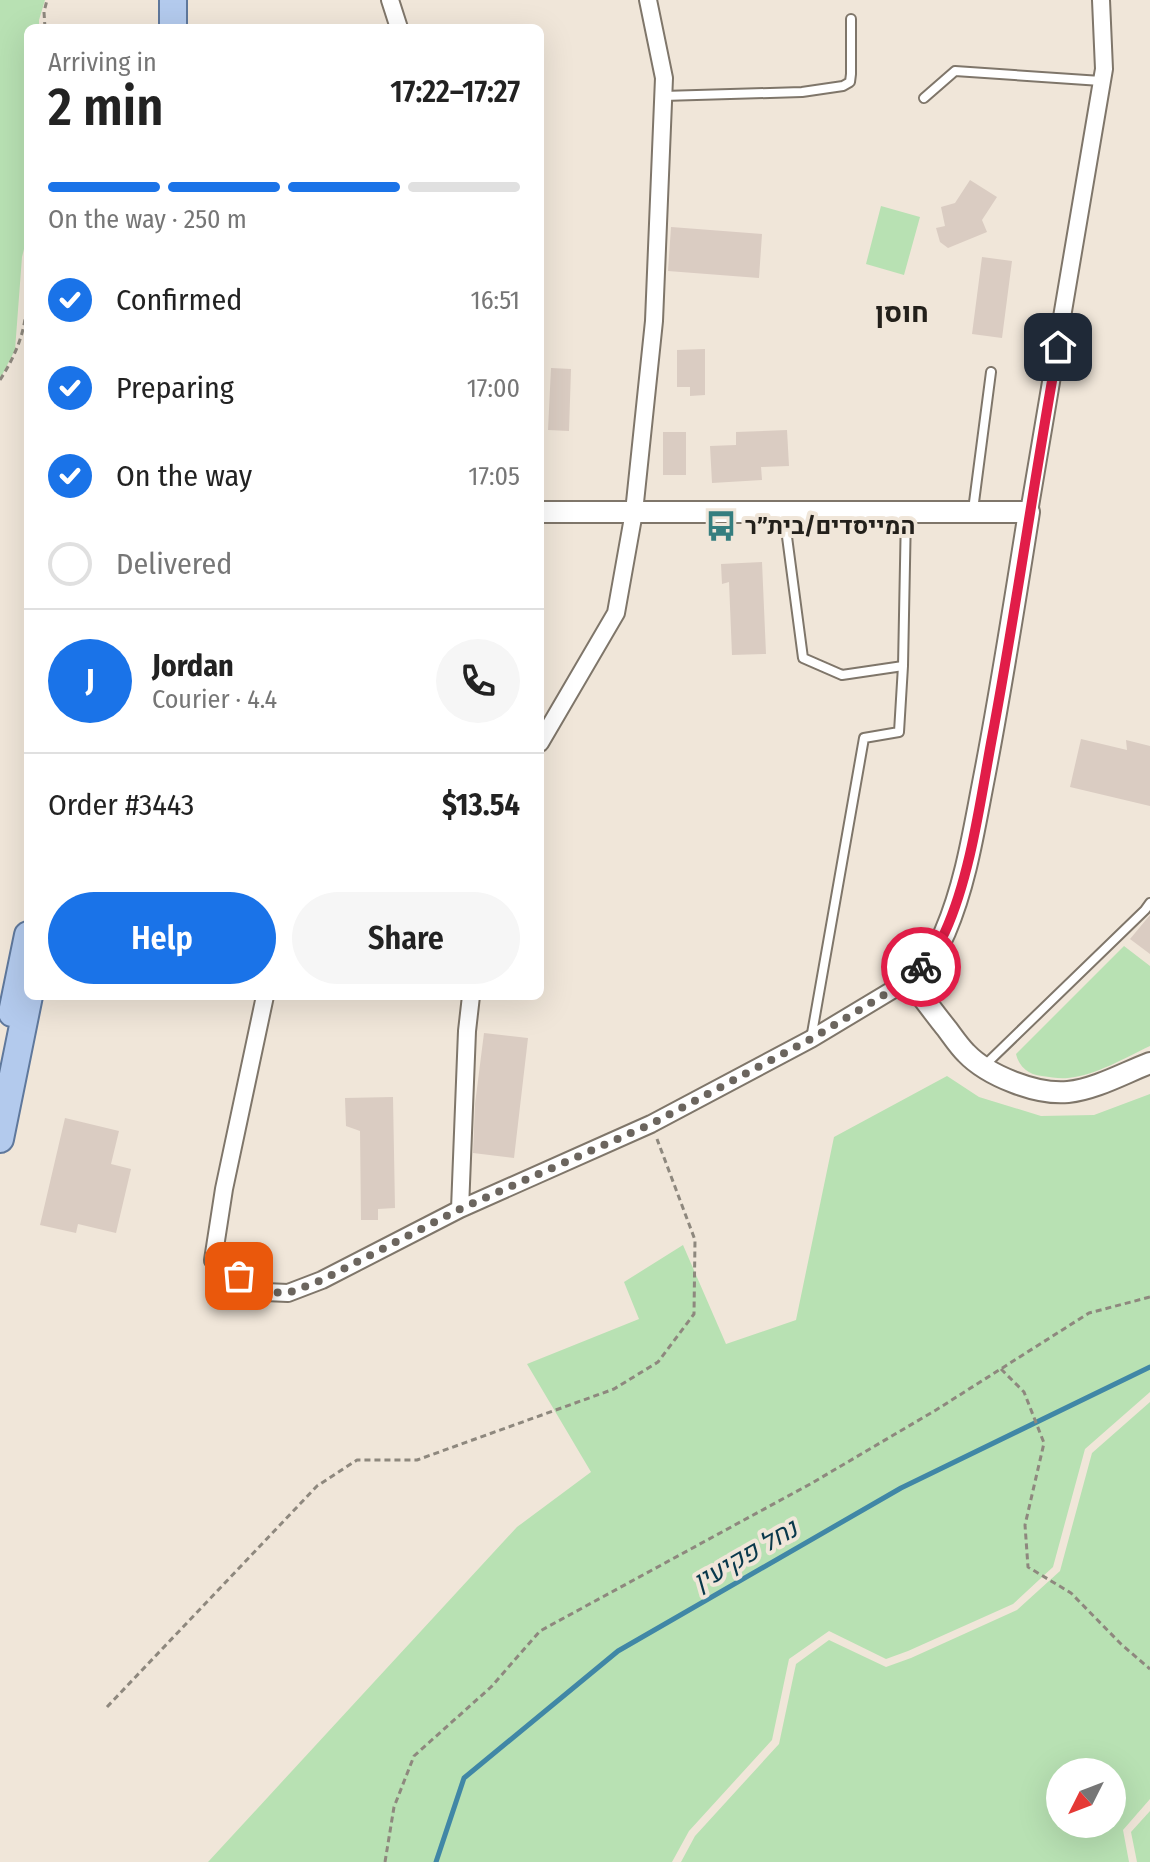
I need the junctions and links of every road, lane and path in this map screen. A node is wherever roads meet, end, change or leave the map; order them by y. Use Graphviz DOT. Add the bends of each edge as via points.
graph roads {
  1 [pos="47,0"];
  2 [pos="158,0"];
  3 [pos="173,0"];
  4 [pos="390,0"];
  5 [pos="648,0"];
  6 [pos="1101,0"];
  7 [pos="851,19"];
  8 [pos="45,24"];
  9 [pos="158,24"];
  10 [pos="173,24"];
  11 [pos="398,24"];
  12 [pos="1102,81"];
  13 [pos="663,96"];
  14 [pos="924,98"];
  15 [pos="24,321"];
  16 [pos="991,372"];
  17 [pos="0,380"];
  18 [pos="544,512"];
  19 [pos="634,512"];
  20 [pos="784,512"];
  21 [pos="906,512"];
  22 [pos="973,512"];
  23 [pos="1029,512"];
  24 [pos="903,666"];
  25 [pos="544,736"];
  26 [pos="1150,903"];
  27 [pos="24,954"];
  28 [pos="909,980"];
  29 [pos="28,1000"];
  30 [pos="264,1000"];
  31 [pos="471,1000"];
  32 [pos="811,1039"];
  33 [pos="1150,1063"];
  34 [pos="983,1067"];
  35 [pos="0,1069"];
  36 [pos="651,1124"];
  37 [pos="0,1139"];
  38 [pos="460,1209"];
  39 [pos="1150,1297"];
  40 [pos="1001,1369"];
  41 [pos="1150,1669"];
  42 [pos="107,1707"];
  43 [pos="385,1862"];
  1 -- 8 [label="path"];
  2 -- 9 [label="main road"];
  3 -- 10 [label="main road"];
  4 -- 11 [label="street"];
  5 -- 13 [label="street"];
  6 -- 12 [label="street"];
  7 -- 13 [label="lane" via="851,74 843,86"];
  12 -- 14 [label="lane" via="955,71"];
  12 -- 23 [label="street"];
  13 -- 19 [label="street" via="654,321"];
  15 -- 17 [label="path"];
  16 -- 22 [label="lane"];
  18 -- 19 [label="street"];
  19 -- 20 [label="street"];
  19 -- 25 [label="street" via="616,613"];
  20 -- 21 [label="street"];
  20 -- 24 [label="lane" via="803,658 842,675"];
  21 -- 22 [label="street"];
  21 -- 24 [label="lane"];
  22 -- 23 [label="street"];
  23 -- 28 [label="street" via="997,710 958,895 945,933"];
  24 -- 32 [label="lane" via="899,732 864,738"];
  26 -- 34 [label="lane"];
  27 -- 35 [label="main road"];
  28 -- 32 [label="street"];
  28 -- 34 [label="street" via="966,1054"];
  29 -- 37 [label="main road"];
  30 -- 38 [label="street" via="213,1260 265,1292 288,1293"];
  31 -- 38 [label="street"];
  32 -- 36 [label="street"];
  33 -- 34 [label="street" via="1062,1092 1027,1086"];
  36 -- 38 [label="street"];
  36 -- 42 [label="path" via="695,1240 694,1314 658,1362 614,1389 417,1460 357,1460 317,1486"];
  39 -- 40 [label="path" via="1089,1313"];
  40 -- 41 [label="path" via="1024,1392 1044,1443 1025,1525 1028,1567 1071,1593"];
  40 -- 43 [label="path" via="812,1483 540,1631 491,1687 414,1756 394,1807"];
}
